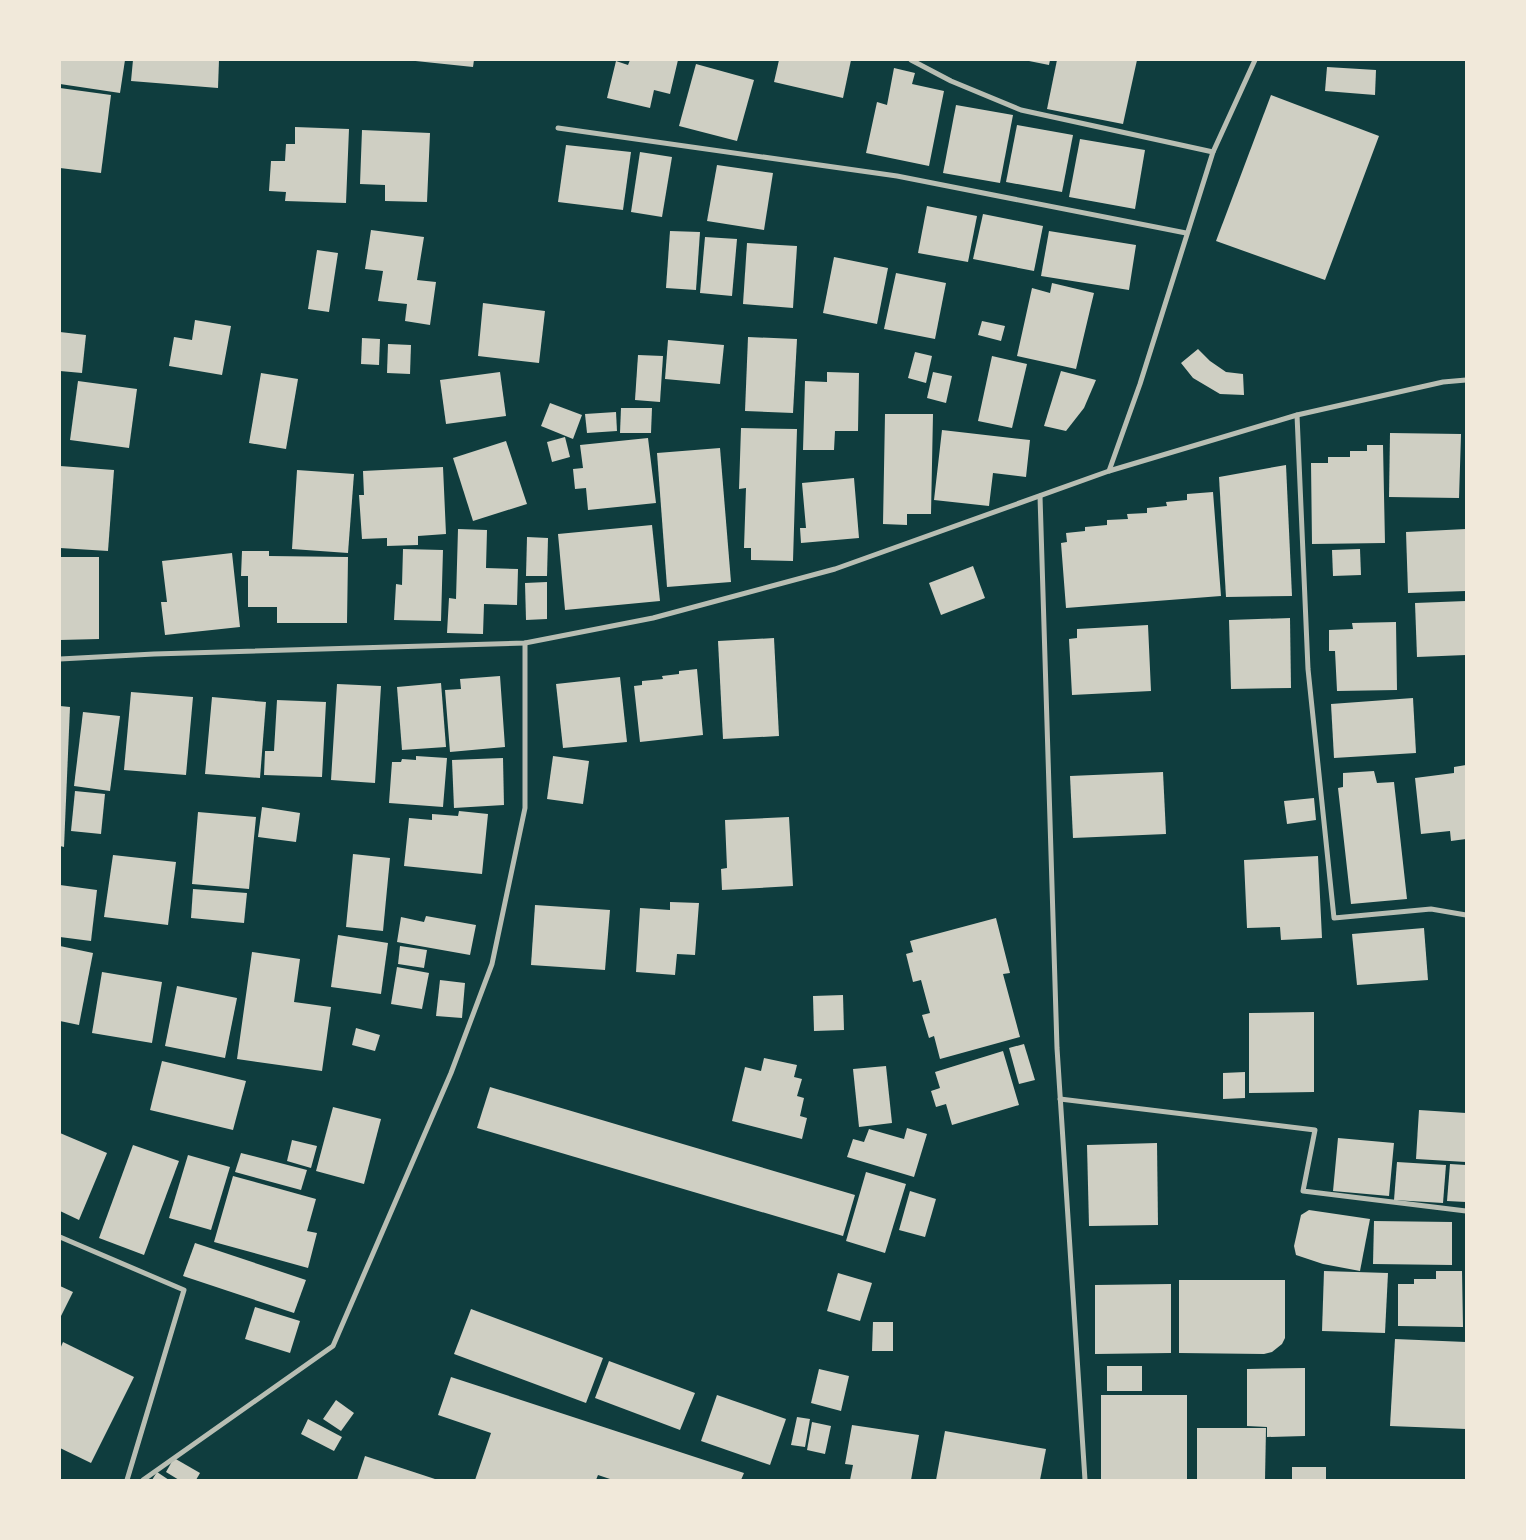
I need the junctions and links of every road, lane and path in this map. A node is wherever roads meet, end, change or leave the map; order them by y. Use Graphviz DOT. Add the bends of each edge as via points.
graph roads {
  1 [pos="911,60"];
  2 [pos="1254,60"];
  3 [pos="558,128"];
  4 [pos="1213,152"];
  5 [pos="1186,233"];
  6 [pos="1466,380"];
  7 [pos="1298,415"];
  8 [pos="1109,471"];
  9 [pos="1040,496"];
  10 [pos="525,643"];
  11 [pos="60,659"];
  12 [pos="1466,915"];
  13 [pos="1060,1099"];
  14 [pos="1466,1211"];
  15 [pos="60,1237"];
  16 [pos="126,1480"];
  17 [pos="142,1480"];
  18 [pos="1085,1480"];
  1 -- 4 [label="street" via="1020,110"];
  2 -- 4 [label="street"];
  3 -- 5 [label="street" via="897,176"];
  4 -- 5 [label="street"];
  5 -- 8 [label="street" via="1140,384"];
  6 -- 7 [label="street" via="1443,382"];
  7 -- 8 [label="street"];
  7 -- 12 [label="street" via="1308,669 1334,918 1431,909"];
  8 -- 9 [label="street"];
  9 -- 10 [label="street" via="836,569 653,618"];
  9 -- 13 [label="street"];
  10 -- 11 [label="street"];
  10 -- 17 [label="street" via="525,808 492,964 451,1072 333,1346"];
  13 -- 14 [label="street" via="1315,1130 1303,1191"];
  13 -- 18 [label="street"];
  15 -- 16 [label="street" via="184,1290"];
}
